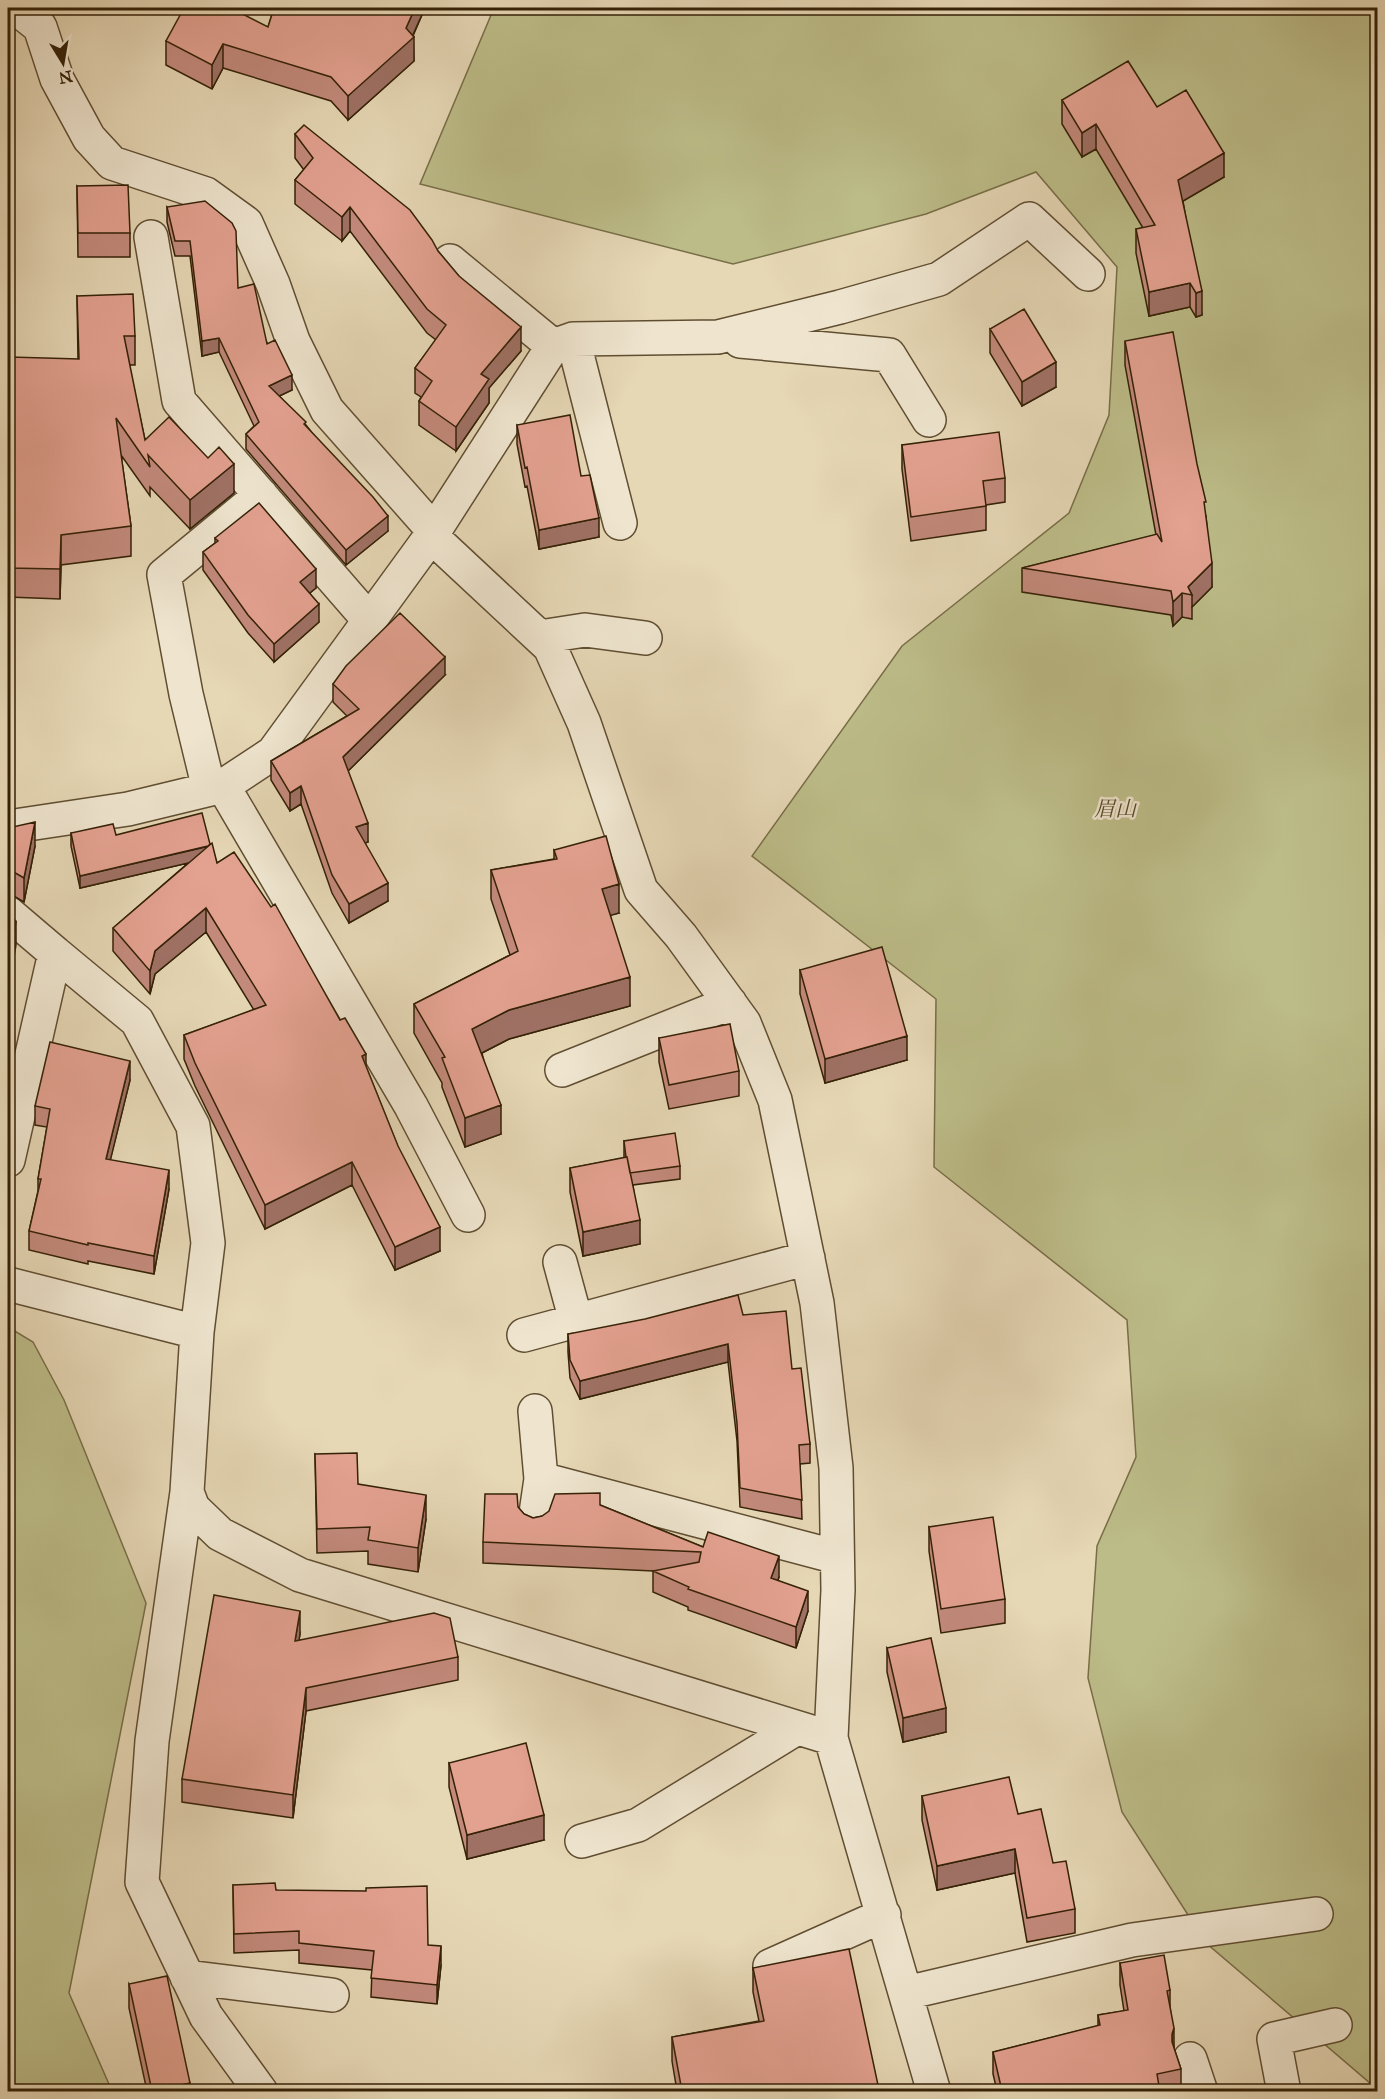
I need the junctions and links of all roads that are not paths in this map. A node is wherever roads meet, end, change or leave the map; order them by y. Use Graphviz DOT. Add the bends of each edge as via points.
graph roads {
  1 [pos="16,8"];
  2 [pos="152,237"];
  3 [pos="450,261"];
  4 [pos="1088,274"];
  5 [pos="685,337"];
  6 [pos="563,342"];
  7 [pos="929,420"];
  8 [pos="261,495"];
  9 [pos="621,523"];
  10 [pos="432,533"];
  11 [pos="369,620"];
  12 [pos="540,637"];
  13 [pos="645,638"];
  14 [pos="216,787"];
  15 [pos="8,827"];
  16 [pos="8,913"];
  17 [pos="55,953"];
  18 [pos="730,1003"];
  19 [pos="562,1070"];
  20 [pos="8,1160"];
  21 [pos="468,1215"];
  22 [pos="808,1258"];
  23 [pos="560,1262"];
  24 [pos="8,1284"];
  25 [pos="576,1321"];
  26 [pos="197,1332"];
  27 [pos="524,1335"];
  28 [pos="535,1411"];
  29 [pos="541,1479"];
  30 [pos="187,1492"];
  31 [pos="536,1520"];
  32 [pos="837,1557"];
  33 [pos="797,1728"];
  34 [pos="831,1738"];
  35 [pos="582,1841"];
  36 [pos="1316,1914"];
  37 [pos="884,1915"];
  38 [pos="770,1966"];
  39 [pos="187,1977"];
  40 [pos="906,1993"];
  41 [pos="332,1995"];
  42 [pos="1335,2025"];
  43 [pos="1190,2059"];
  44 [pos="261,2091"];
  45 [pos="934,2091"];
  46 [pos="1201,2091"];
  47 [pos="1284,2091"];
  1 -- 10 [label="street" via="40,27 57,80 89,138 112,163 206,194 246,223 293,341 327,410"];
  2 -- 8 [label="street" via="179,401"];
  3 -- 6 [label="street"];
  4 -- 5 [label="street" via="1029,219 939,279 718,337"];
  5 -- 6 [label="street"];
  5 -- 7 [label="street" via="889,355"];
  6 -- 9 [label="street"];
  6 -- 10 [label="street"];
  8 -- 11 [label="street"];
  8 -- 14 [label="street" via="164,575 186,694"];
  10 -- 11 [label="street"];
  10 -- 12 [label="street"];
  11 -- 14 [label="street" via="273,753"];
  12 -- 13 [label="street" via="585,630"];
  12 -- 18 [label="street" via="550,647 584,723 641,890"];
  14 -- 15 [label="street" via="128,808"];
  14 -- 21 [label="street" via="411,1106"];
  16 -- 17 [label="street"];
  17 -- 20 [label="street"];
  17 -- 26 [label="street" via="137,1021 193,1126 208,1243"];
  18 -- 19 [label="street"];
  18 -- 22 [label="street" via="744,1023 775,1100"];
  22 -- 25 [label="street"];
  22 -- 32 [label="street" via="817,1302 836,1468"];
  23 -- 25 [label="street"];
  24 -- 26 [label="street"];
  25 -- 27 [label="street"];
  26 -- 30 [label="street"];
  28 -- 29 [label="street"];
  29 -- 31 [label="street"];
  29 -- 32 [label="street"];
  30 -- 33 [label="street" via="193,1508 220,1534 300,1575"];
  30 -- 39 [label="street" via="152,1741 142,1882"];
  32 -- 34 [label="street"];
  33 -- 34 [label="street"];
  33 -- 35 [label="street" via="638,1825"];
  34 -- 37 [label="street"];
  36 -- 40 [label="street" via="1132,1940"];
  37 -- 38 [label="street"];
  37 -- 40 [label="street"];
  39 -- 41 [label="street"];
  39 -- 44 [label="street" via="206,2016"];
  40 -- 45 [label="street"];
  42 -- 47 [label="street" via="1274,2039"];
  43 -- 46 [label="street"];
}
